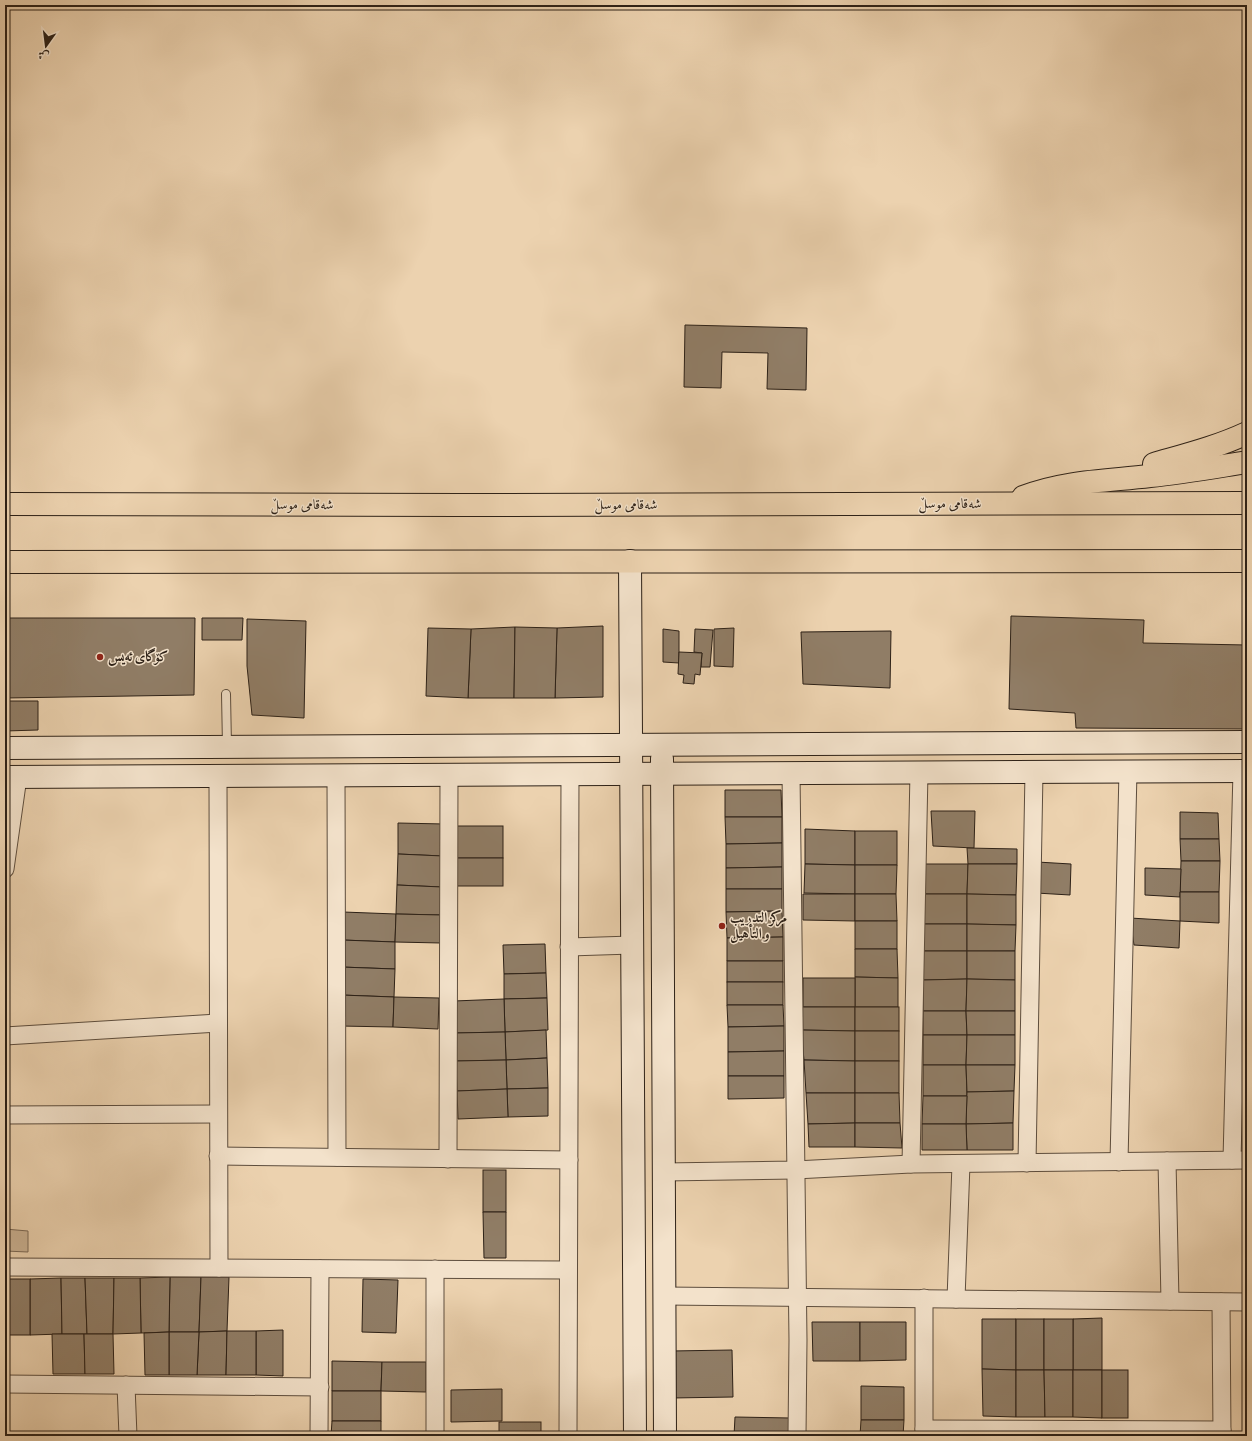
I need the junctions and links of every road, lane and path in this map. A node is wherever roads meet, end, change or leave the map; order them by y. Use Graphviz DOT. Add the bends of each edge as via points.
graph roads {
  1 [pos="1247,433"];
  2 [pos="1247,462"];
  3 [pos="1088,481"];
  4 [pos="1247,503"];
  5 [pos="5,504"];
  6 [pos="1006,504"];
  7 [pos="630,561"];
  8 [pos="1118,561"];
  9 [pos="1247,561"];
  10 [pos="5,562"];
  11 [pos="1247,569"];
  12 [pos="226,694"];
  13 [pos="1247,742"];
  14 [pos="1070,743"];
  15 [pos="662,744"];
  16 [pos="631,745"];
  17 [pos="227,747"];
  18 [pos="283,747"];
  19 [pos="5,748"];
  20 [pos="1128,771"];
  21 [pos="1245,771"];
  22 [pos="919,772"];
  23 [pos="1034,772"];
  24 [pos="1070,772"];
  25 [pos="662,773"];
  26 [pos="791,773"];
  27 [pos="570,774"];
  28 [pos="632,774"];
  29 [pos="449,775"];
  30 [pos="218,776"];
  31 [pos="284,776"];
  32 [pos="336,776"];
  33 [pos="12,777"];
  34 [pos="5,870"];
  35 [pos="632,945"];
  36 [pos="569,947"];
  37 [pos="218,1023"];
  38 [pos="5,1036"];
  39 [pos="218,1114"];
  40 [pos="5,1115"];
  41 [pos="218,1156"];
  42 [pos="337,1157"];
  43 [pos="448,1159"];
  44 [pos="569,1160"];
  45 [pos="1240,1160"];
  46 [pos="1167,1161"];
  47 [pos="1119,1162"];
  48 [pos="1027,1163"];
  49 [pos="911,1164"];
  50 [pos="962,1164"];
  51 [pos="795,1170"];
  52 [pos="664,1172"];
  53 [pos="5,1267"];
  54 [pos="219,1268"];
  55 [pos="320,1269"];
  56 [pos="435,1269"];
  57 [pos="568,1270"];
  58 [pos="664,1296"];
  59 [pos="798,1297"];
  60 [pos="924,1298"];
  61 [pos="956,1299"];
  62 [pos="1170,1301"];
  63 [pos="1221,1302"];
  64 [pos="1247,1302"];
  65 [pos="5,1384"];
  66 [pos="126,1384"];
  67 [pos="320,1387"];
  68 [pos="665,1408"];
  69 [pos="635,1409"];
  70 [pos="924,1433"];
  71 [pos="1222,1433"];
  72 [pos="128,1436"];
  73 [pos="319,1436"];
  74 [pos="435,1436"];
  75 [pos="568,1436"];
  76 [pos="635,1436"];
  77 [pos="665,1436"];
  78 [pos="797,1436"];
  1 -- 3 [label="highway" via="1194,453"];
  2 -- 3 [label="highway" via="1150,476"];
  3 -- 6 [label="highway" via="1051,488"];
  4 -- 6 [label="highway, شەقامی موسڵ"];
  5 -- 6 [label="highway, شەقامی موسڵ"];
  7 -- 8 [label="highway"];
  7 -- 10 [label="highway"];
  7 -- 16 [label="street"];
  8 -- 9 [label="highway"];
  8 -- 11 [label="highway"];
  12 -- 17 [label="lane"];
  13 -- 14 [label="street"];
  14 -- 15 [label="street"];
  14 -- 24 [label="street"];
  15 -- 16 [label="street"];
  15 -- 25 [label="street"];
  16 -- 18 [label="street"];
  16 -- 28 [label="street"];
  17 -- 18 [label="street"];
  17 -- 19 [label="street"];
  18 -- 31 [label="street"];
  20 -- 21 [label="street"];
  20 -- 24 [label="street"];
  20 -- 47 [label="street"];
  21 -- 45 [label="street"];
  22 -- 23 [label="street"];
  22 -- 26 [label="street"];
  22 -- 49 [label="street"];
  23 -- 24 [label="street"];
  23 -- 48 [label="street"];
  25 -- 26 [label="street"];
  25 -- 28 [label="street"];
  25 -- 52 [label="street"];
  26 -- 51 [label="street"];
  27 -- 28 [label="street"];
  27 -- 29 [label="street"];
  27 -- 36 [label="street"];
  28 -- 35 [label="street"];
  29 -- 32 [label="street"];
  29 -- 43 [label="street"];
  30 -- 31 [label="street"];
  30 -- 33 [label="street"];
  30 -- 37 [label="street"];
  31 -- 32 [label="street"];
  32 -- 42 [label="street"];
  33 -- 34 [label="street"];
  35 -- 36 [label="street"];
  35 -- 69 [label="street"];
  36 -- 44 [label="street"];
  37 -- 38 [label="street"];
  37 -- 39 [label="street"];
  39 -- 40 [label="street"];
  39 -- 41 [label="street"];
  41 -- 42 [label="street"];
  41 -- 54 [label="street"];
  42 -- 43 [label="street"];
  43 -- 44 [label="street"];
  44 -- 57 [label="street"];
  45 -- 46 [label="street"];
  46 -- 47 [label="street"];
  46 -- 62 [label="street"];
  47 -- 48 [label="street"];
  48 -- 50 [label="street"];
  49 -- 50 [label="street"];
  49 -- 51 [label="street"];
  50 -- 61 [label="street"];
  51 -- 52 [label="street"];
  51 -- 59 [label="street"];
  52 -- 58 [label="street"];
  53 -- 54 [label="street"];
  54 -- 55 [label="street"];
  55 -- 56 [label="street"];
  55 -- 67 [label="street"];
  56 -- 57 [label="street"];
  56 -- 74 [label="street"];
  57 -- 75 [label="street"];
  58 -- 59 [label="street"];
  58 -- 68 [label="street"];
  59 -- 60 [label="street"];
  59 -- 78 [label="street"];
  60 -- 61 [label="street"];
  60 -- 70 [label="street"];
  61 -- 62 [label="street"];
  62 -- 63 [label="street"];
  63 -- 64 [label="street"];
  63 -- 71 [label="street"];
  65 -- 66 [label="street"];
  66 -- 67 [label="street"];
  66 -- 72 [label="street"];
  67 -- 73 [label="street"];
  68 -- 69 [label="street"];
  68 -- 77 [label="street"];
  69 -- 76 [label="street"];
  70 -- 71 [label="street"];
}
